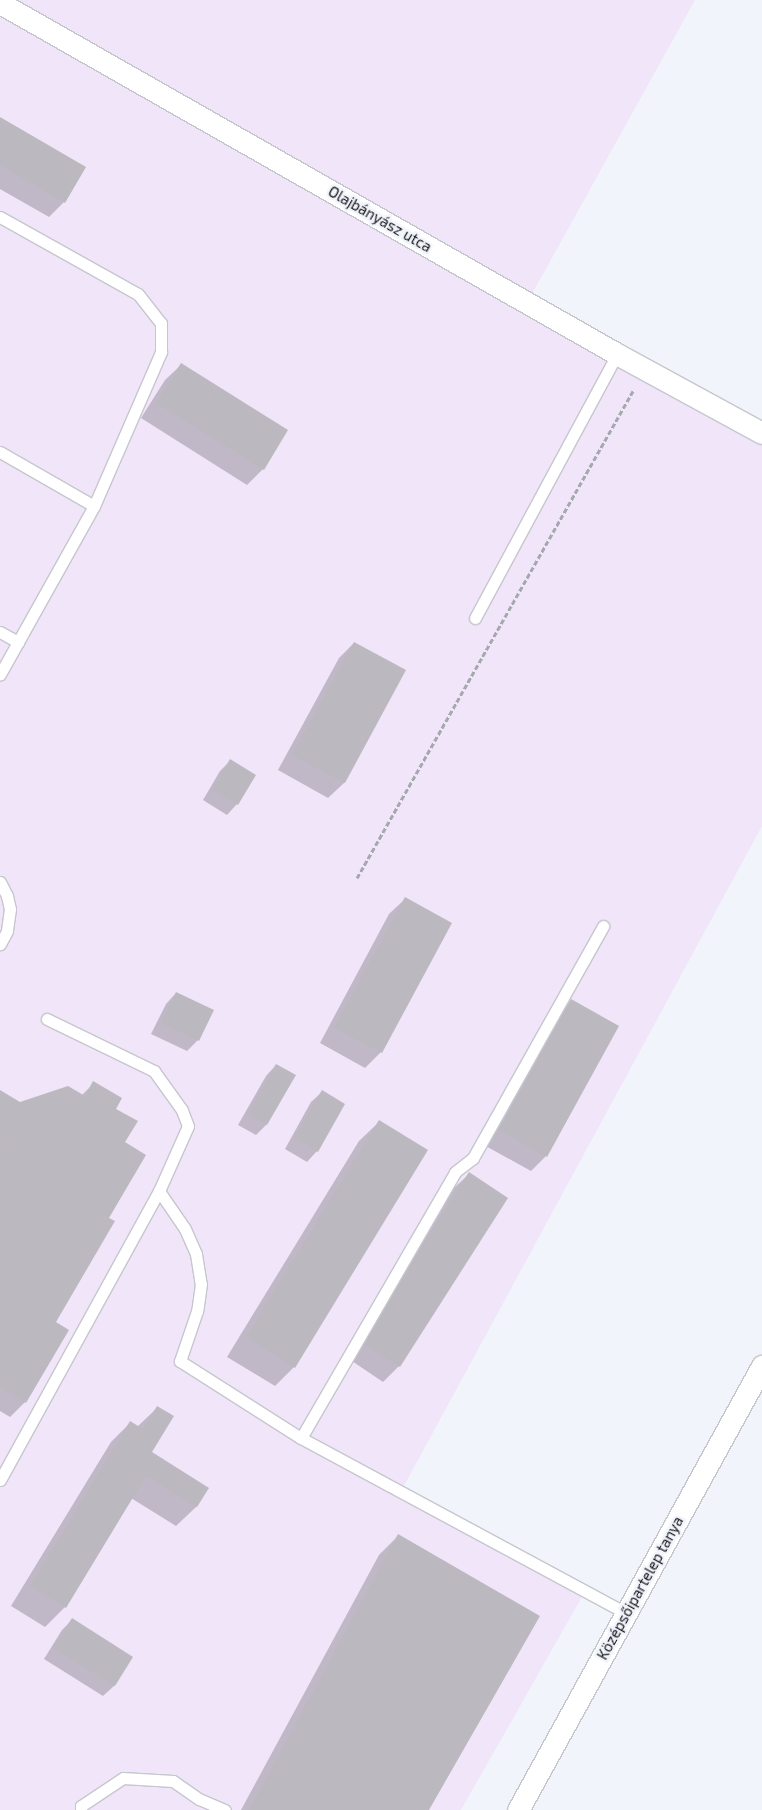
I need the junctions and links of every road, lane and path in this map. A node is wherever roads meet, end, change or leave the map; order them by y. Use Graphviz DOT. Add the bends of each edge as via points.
graph roads {
  1 [pos="0,3"];
  2 [pos="0,217"];
  3 [pos="617,354"];
  4 [pos="645,368"];
  5 [pos="762,433"];
  6 [pos="0,452"];
  7 [pos="94,506"];
  8 [pos="475,618"];
  9 [pos="0,632"];
  10 [pos="18,642"];
  11 [pos="0,674"];
  12 [pos="356,878"];
  13 [pos="0,882"];
  14 [pos="603,926"];
  15 [pos="0,944"];
  16 [pos="47,1019"];
  17 [pos="159,1191"];
  18 [pos="762,1366"];
  19 [pos="301,1438"];
  20 [pos="0,1480"];
  21 [pos="626,1613"];
  22 [pos="81,1810"];
  23 [pos="225,1810"];
  24 [pos="518,1810"];
  1 -- 3 [label="street, Olajbányász utca"];
  2 -- 7 [label="lane" via="138,294 161,323 161,352"];
  3 -- 4 [label="street, Olajbányász utca"];
  3 -- 8 [label="lane"];
  4 -- 5 [label="street, Olajbányász utca"];
  4 -- 12 [label="path"];
  6 -- 7 [label="lane"];
  7 -- 10 [label="lane"];
  9 -- 10 [label="lane"];
  10 -- 11 [label="lane"];
  13 -- 15 [label="lane" via="10,910 7,931"];
  14 -- 19 [label="lane" via="473,1158 455,1172"];
  16 -- 17 [label="lane" via="154,1071 182,1110 188,1126"];
  17 -- 19 [label="lane" via="185,1229 196,1254 201,1284 197,1311 180,1361"];
  17 -- 20 [label="lane"];
  18 -- 21 [label="street, Középsőipartelep tanya"];
  19 -- 21 [label="lane"];
  21 -- 24 [label="street, Középsőipartelep tanya"];
  22 -- 23 [label="lane" via="81,1806 123,1778 173,1781 200,1799"];
}
